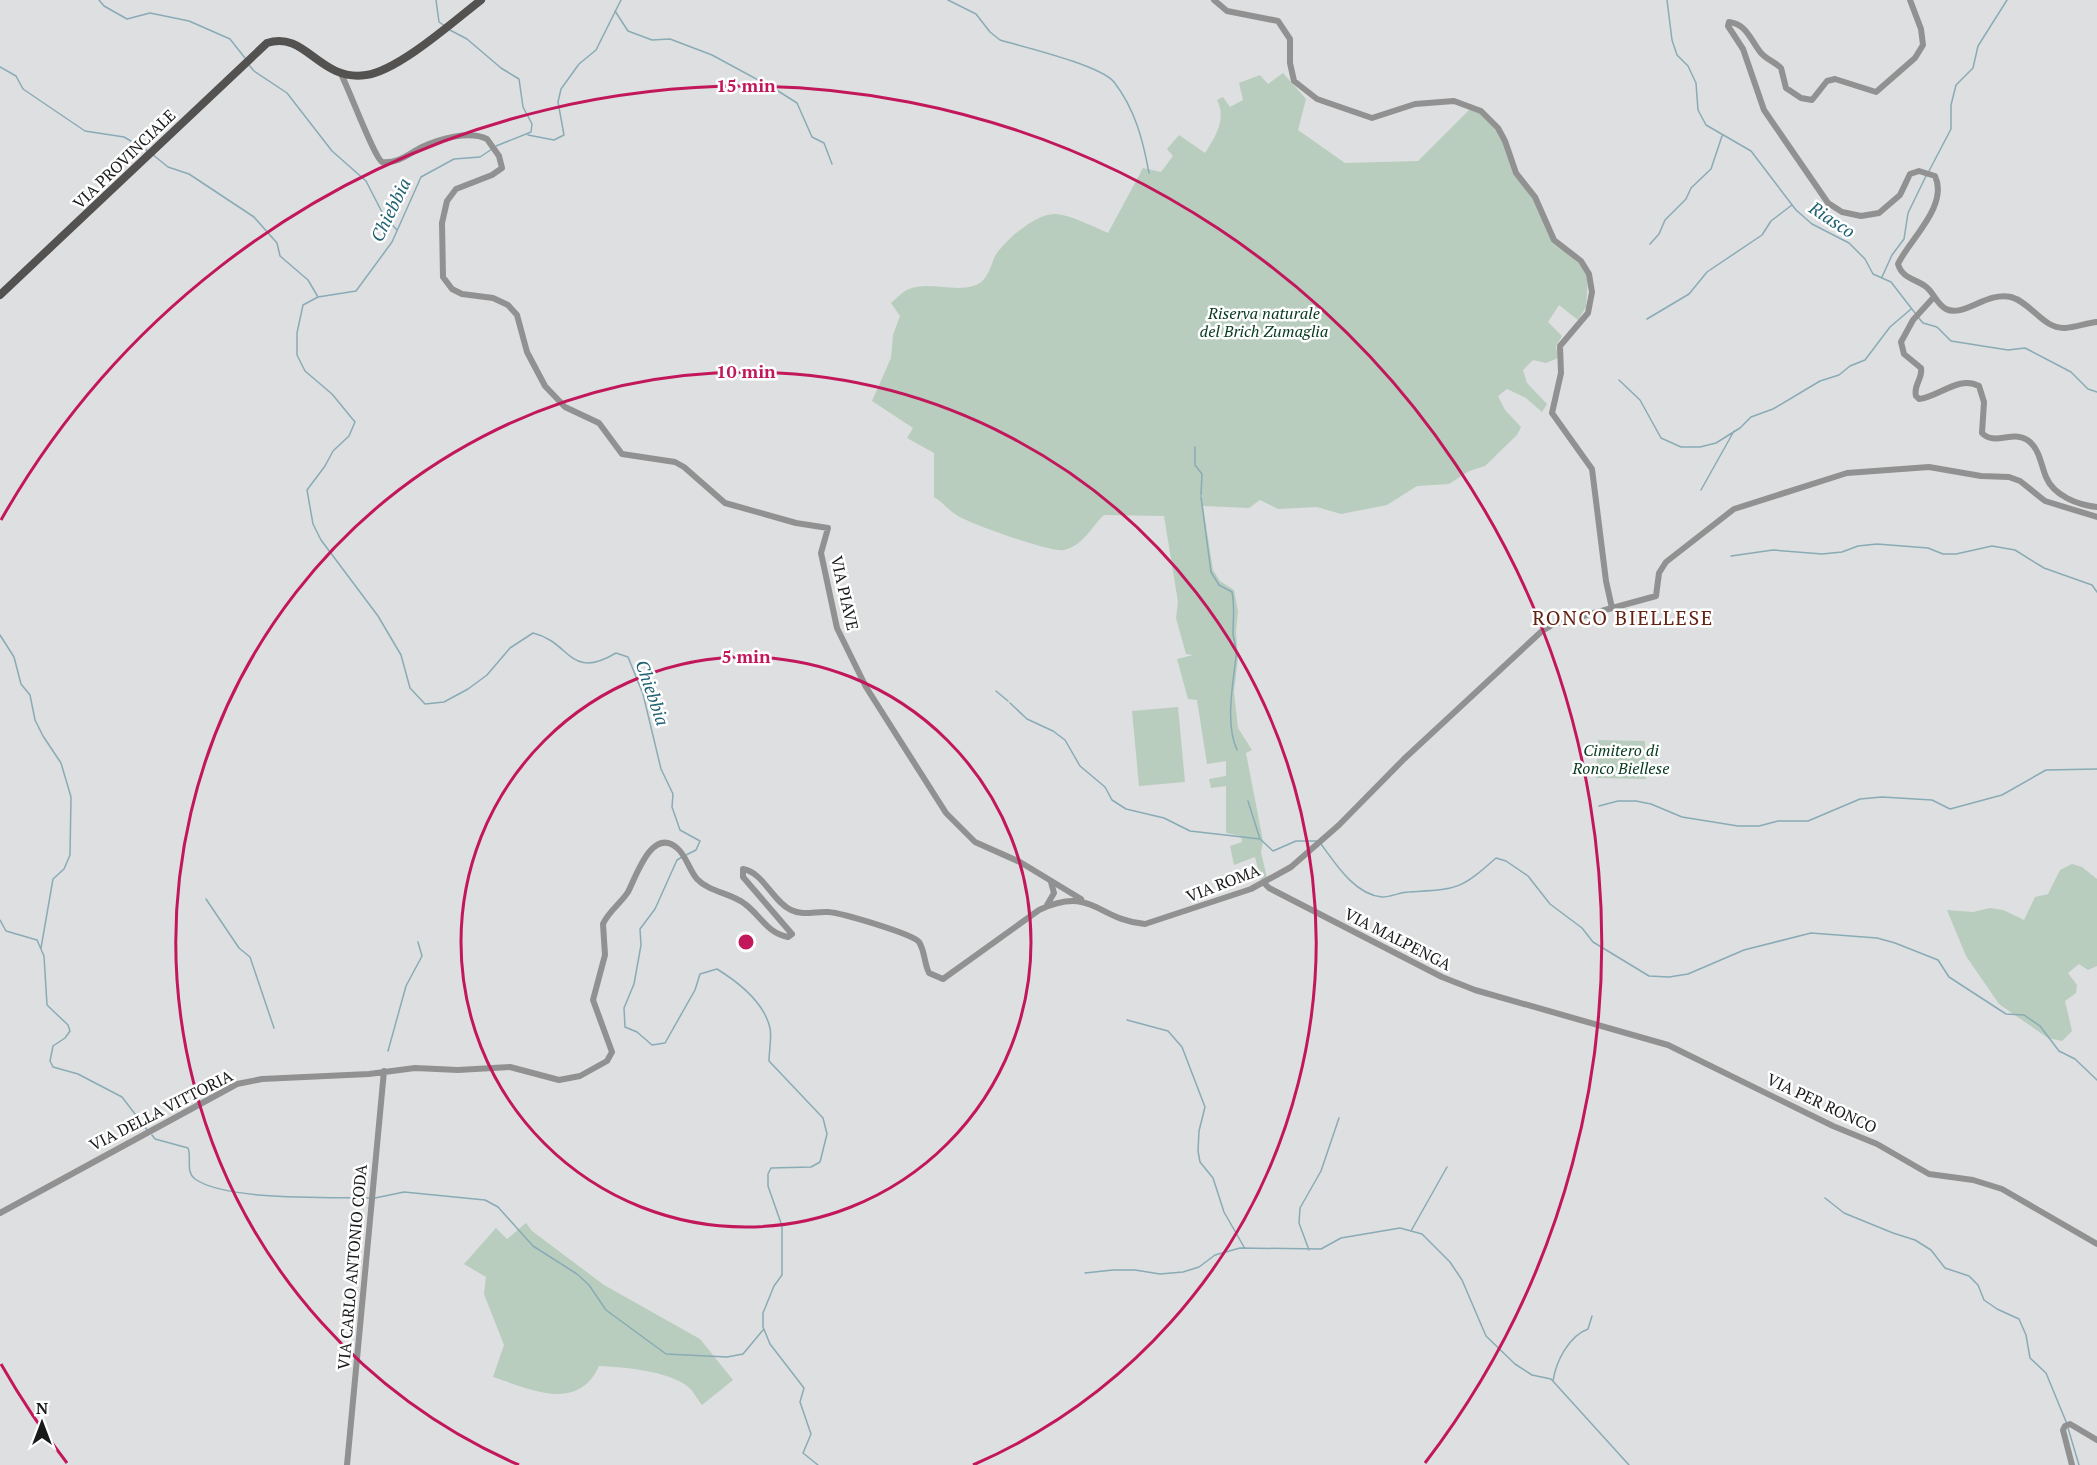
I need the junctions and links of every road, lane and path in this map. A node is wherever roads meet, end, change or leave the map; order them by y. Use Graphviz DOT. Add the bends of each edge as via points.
graph roads {
  1 [pos="481,0"];
  2 [pos="1214,0"];
  3 [pos="1910,0"];
  4 [pos="341,74"];
  5 [pos="357,76"];
  6 [pos="349,89"];
  7 [pos="0,295"];
  8 [pos="1933,298"];
  9 [pos="2097,322"];
  10 [pos="2097,507"];
  11 [pos="2097,517"];
  12 [pos="1612,608"];
  13 [pos="1049,879"];
  14 [pos="1264,883"];
  15 [pos="1061,887"];
  16 [pos="1054,893"];
  17 [pos="1061,901"];
  18 [pos="1084,901"];
  19 [pos="1039,910"];
  20 [pos="828,912"];
  21 [pos="1527,1004"];
  22 [pos="384,1071"];
  23 [pos="0,1213"];
  24 [pos="2097,1244"];
  25 [pos="2097,1440"];
  26 [pos="347,1465"];
  27 [pos="2072,1465"];
  1 -- 5 [label="main road" via="386,69"];
  2 -- 12 [label="street" via="1236,13 1278,21 1290,39 1294,81 1317,99 1372,118 1425,103 1454,101 1472,106 1497,128 1516,173 1535,197 1554,240 1581,261 1592,282 1588,313 1560,346 1562,373 1552,413 1592,469"];
  3 -- 8 [label="street" via="1923,45 1915,58 1876,92 1835,79 1827,81 1812,100 1801,98 1786,88 1781,68 1762,54 1749,34 1733,22 1728,26 1743,49 1764,110 1834,208 1861,216 1879,213 1900,195 1910,174 1919,171 1935,176 1937,192 1931,214 1898,264 1906,278 1928,288"];
  4 -- 5 [label="main road"];
  4 -- 6 [label="street"];
  4 -- 7 [label="main road, VIA PROVINCIALE" via="322,65 293,42 267,43"];
  5 -- 6 [label="street"];
  6 -- 13 [label="street, VIA PIAVE" via="382,162 396,162 421,148 453,138 483,137 491,144 502,164 500,170 456,189 443,209 441,267 452,289 503,302 517,315 528,352 545,386 565,407 599,423 622,454 684,467 725,503 828,528 821,553 832,610 866,687 953,822 975,842"];
  8 -- 9 [label="street" via="1954,312 1986,298 2010,297 2023,302 2053,326 2065,328"];
  8 -- 10 [label="street" via="1913,320 1901,342 1904,354 1922,368 1916,396 1926,398 1966,382 1979,387 1984,402 1982,433 1991,439 2023,437 2038,453 2052,486 2068,499"];
  11 -- 12 [label="street, VIA ROMA" via="2045,501 2009,477 1929,467 1841,474 1725,515 1666,562 1659,573 1658,591 1650,598"];
  12 -- 14 [label="street, VIA ROMA" via="1542,631 1320,843"];
  13 -- 15 [label="street, VIA PIAVE"];
  13 -- 16 [label="street"];
  14 -- 18 [label="street, VIA ROMA" via="1145,924 1120,919"];
  14 -- 21 [label="street, VIA MALPENGA" via="1442,977"];
  15 -- 17 [label="street"];
  15 -- 18 [label="street, VIA PIAVE"];
  16 -- 17 [label="street"];
  16 -- 19 [label="street"];
  17 -- 18 [label="street, VIA ROMA"];
  17 -- 19 [label="street, VIA ROMA"];
  19 -- 20 [label="street, VIA ROMA" via="943,979 929,973 920,943 909,934"];
  20 -- 22 [label="street, VIA DELLA VITTORIA" via="793,911 752,872 743,869 746,882 792,934 783,936 771,931 746,904 704,885 679,849 668,843 649,850 627,894 603,924 605,955 593,1000 612,1049 610,1058 580,1076 559,1080 510,1067"];
  21 -- 24 [label="street, VIA PER RONCO" via="1668,1045 1877,1144 1929,1174 2002,1189"];
  22 -- 23 [label="street, VIA DELLA VITTORIA" via="237,1084"];
  22 -- 26 [label="street, VIA CARLO ANTONIO CODA"];
  25 -- 27 [label="street" via="2067,1425 2063,1430"];
}
